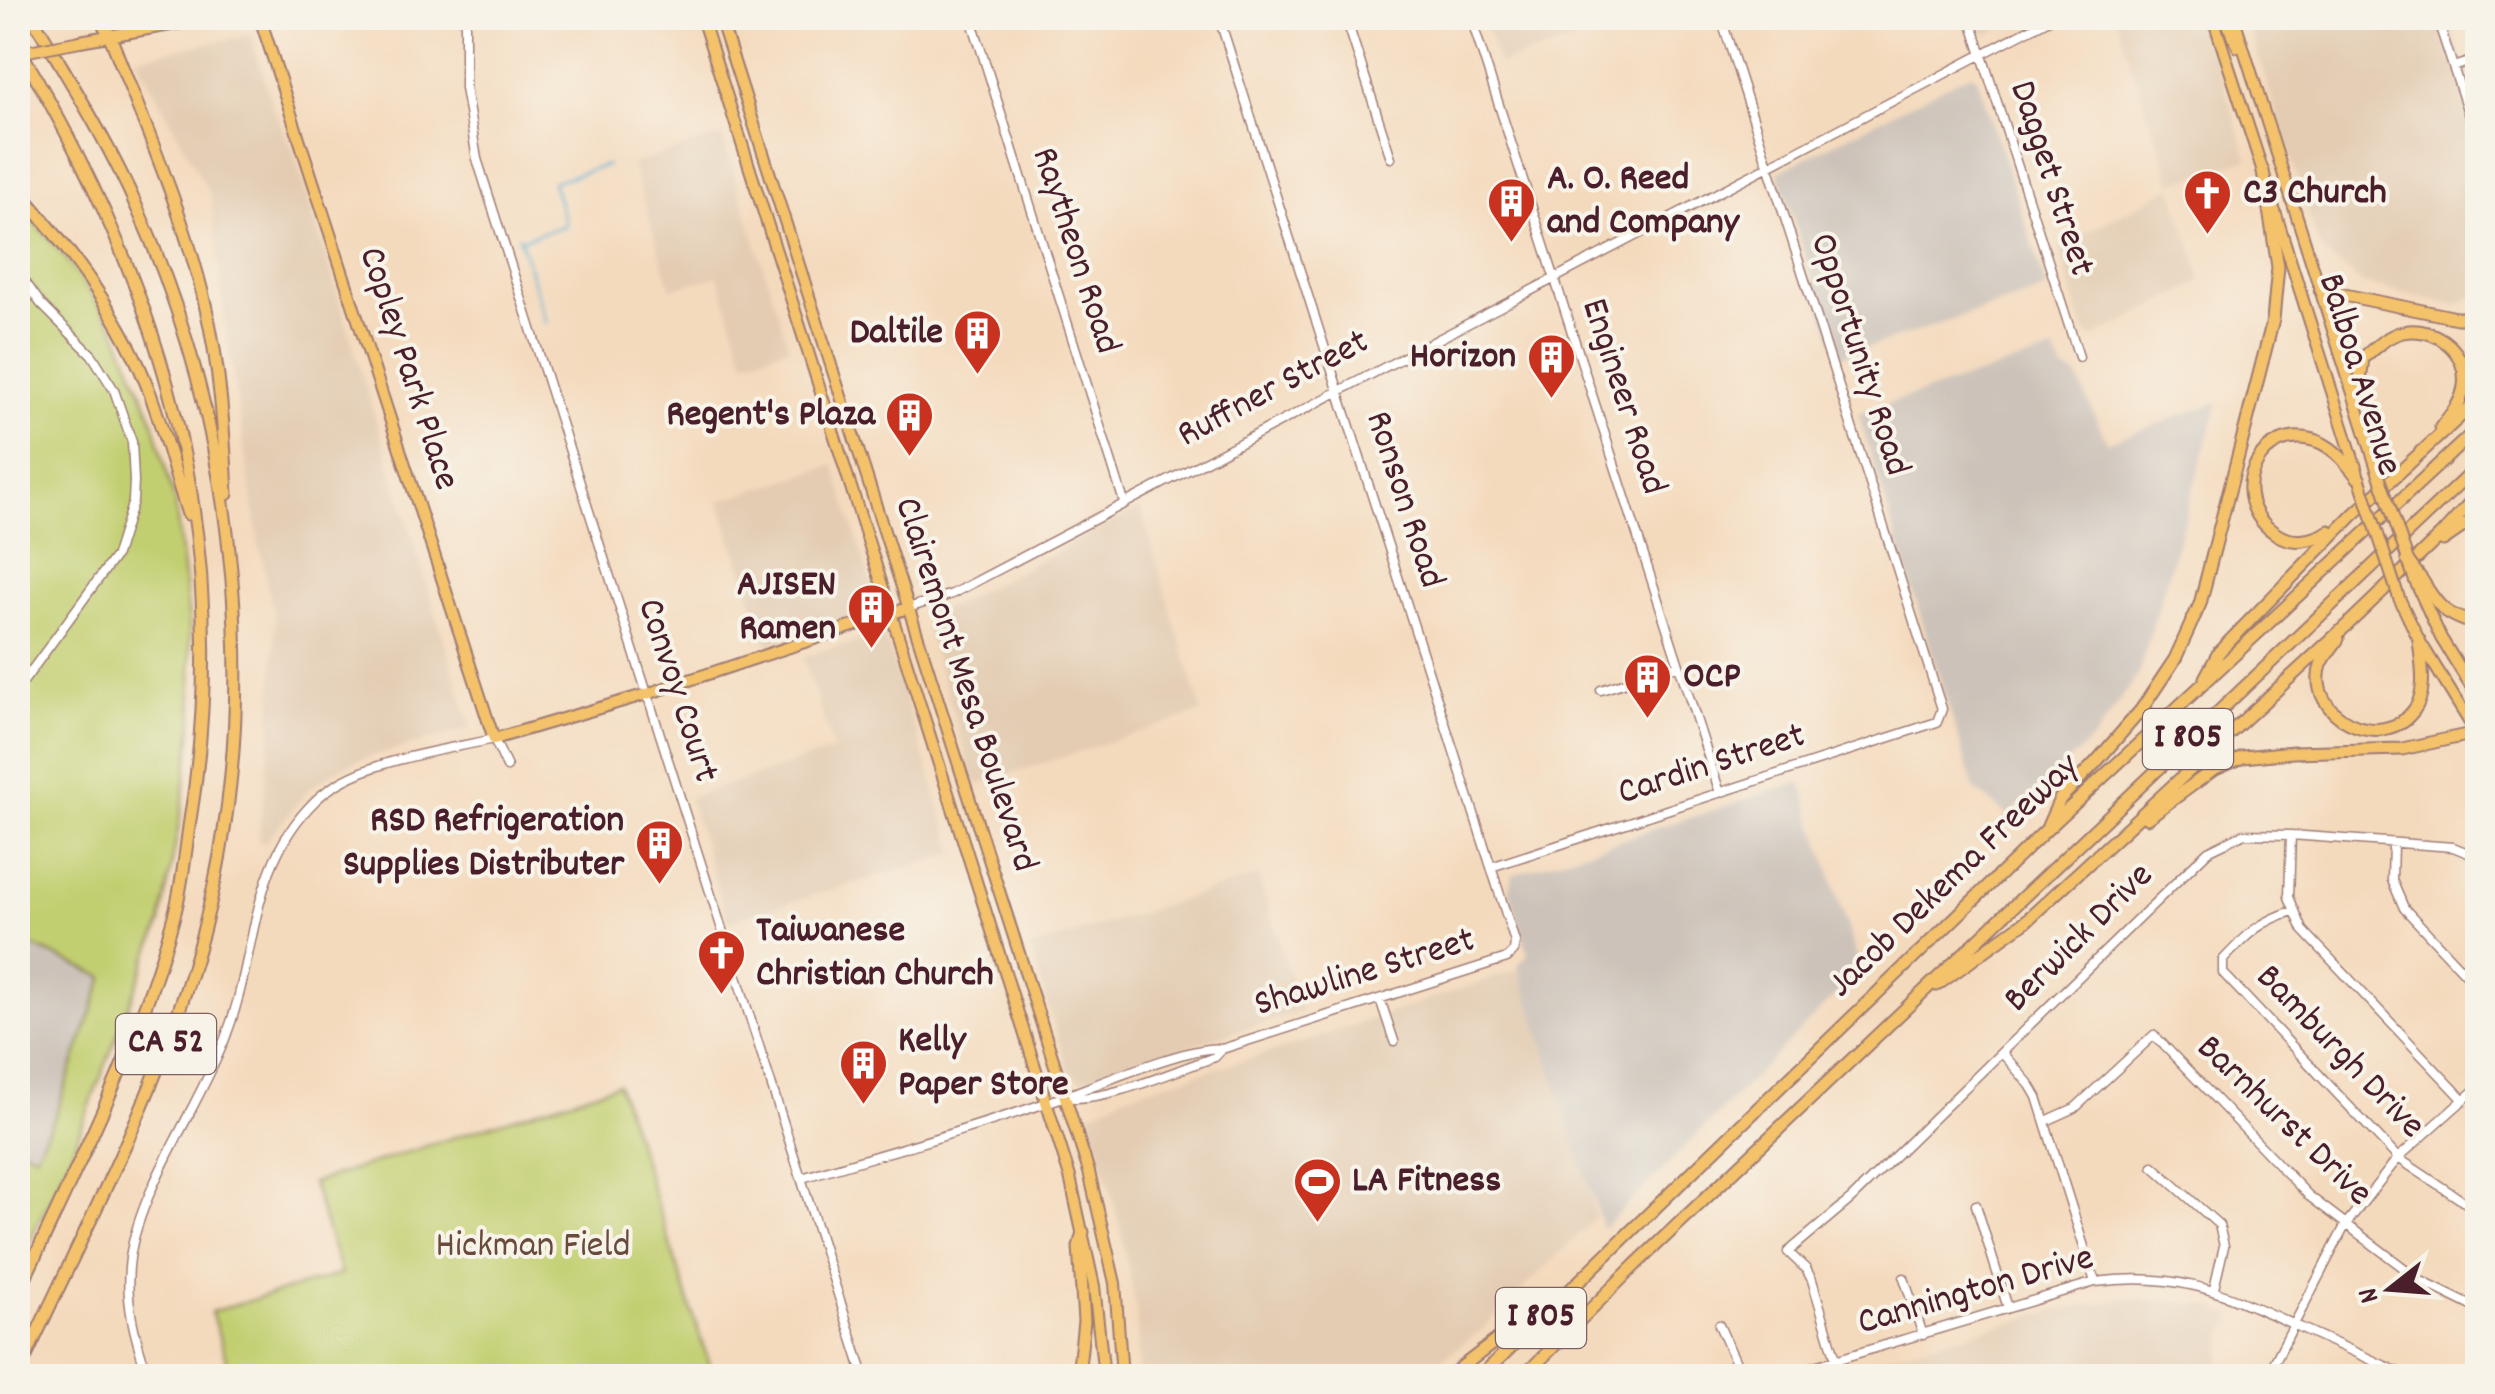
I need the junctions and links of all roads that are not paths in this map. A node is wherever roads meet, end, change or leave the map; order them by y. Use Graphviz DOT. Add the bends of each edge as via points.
graph roads {
  1 [pos="33,18"];
  2 [pos="100,18"];
  3 [pos="210,18"];
  4 [pos="260,18"];
  5 [pos="465,18"];
  6 [pos="702,18"];
  7 [pos="720,18"];
  8 [pos="971,18"];
  9 [pos="1219,18"];
  10 [pos="1346,18"];
  11 [pos="1471,18"];
  12 [pos="1721,18"];
  13 [pos="1970,18"];
  14 [pos="2051,18"];
  15 [pos="2213,18"];
  16 [pos="2225,18"];
  17 [pos="2234,18"];
  18 [pos="2437,18"];
  19 [pos="110,36"];
  20 [pos="18,50"];
  21 [pos="1981,54"];
  22 [pos="2478,60"];
  23 [pos="2247,61"];
  24 [pos="2453,67"];
  25 [pos="2478,142"];
  26 [pos="1390,158"];
  27 [pos="1769,166"];
  28 [pos="2263,171"];
  29 [pos="18,190"];
  30 [pos="18,272"];
  31 [pos="1554,278"];
  32 [pos="2320,290"];
  33 [pos="2478,318"];
  34 [pos="2079,357"];
  35 [pos="1338,391"];
  36 [pos="2478,400"];
  37 [pos="2357,405"];
  38 [pos="2478,428"];
  39 [pos="2419,454"];
  40 [pos="2478,466"];
  41 [pos="2360,480"];
  42 [pos="2478,494"];
  43 [pos="1124,502"];
  44 [pos="2353,515"];
  45 [pos="2478,523"];
  46 [pos="229,538"];
  47 [pos="197,544"];
  48 [pos="2412,558"];
  49 [pos="2418,580"];
  50 [pos="908,608"];
  51 [pos="892,612"];
  52 [pos="2478,624"];
  53 [pos="2347,625"];
  54 [pos="2420,640"];
  55 [pos="1679,664"];
  56 [pos="2200,687"];
  57 [pos="18,689"];
  58 [pos="1601,690"];
  59 [pos="647,694"];
  60 [pos="2478,698"];
  61 [pos="1942,709"];
  62 [pos="2477,735"];
  63 [pos="494,739"];
  64 [pos="506,767"];
  65 [pos="1720,793"];
  66 [pos="2045,832"];
  67 [pos="2292,835"];
  68 [pos="2393,842"];
  69 [pos="2096,857"];
  70 [pos="2478,857"];
  71 [pos="1492,867"];
  72 [pos="2293,911"];
  73 [pos="1515,942"];
  74 [pos="2478,987"];
  75 [pos="1380,999"];
  76 [pos="1900,1012"];
  77 [pos="1394,1041"];
  78 [pos="2002,1054"];
  79 [pos="2478,1086"];
  80 [pos="1064,1096"];
  81 [pos="2462,1098"];
  82 [pos="1048,1102"];
  83 [pos="2046,1120"];
  84 [pos="2398,1158"];
  85 [pos="2153,1166"];
  86 [pos="802,1178"];
  87 [pos="1976,1206"];
  88 [pos="2478,1211"];
  89 [pos="2346,1224"];
  90 [pos="1083,1232"];
  91 [pos="1601,1260"];
  92 [pos="1904,1278"];
  93 [pos="2096,1282"];
  94 [pos="2214,1289"];
  95 [pos="18,1293"];
  96 [pos="2008,1308"];
  97 [pos="2478,1310"];
  98 [pos="2293,1324"];
  99 [pos="1720,1325"];
  100 [pos="1923,1335"];
  101 [pos="1836,1361"];
  102 [pos="2381,1364"];
  103 [pos="18,1374"];
  104 [pos="148,1376"];
  105 [pos="864,1376"];
  106 [pos="1078,1376"];
  107 [pos="1104,1376"];
  108 [pos="1122,1376"];
  109 [pos="1452,1376"];
  110 [pos="1481,1376"];
  111 [pos="1524,1376"];
  112 [pos="1742,1376"];
  113 [pos="1782,1376"];
  114 [pos="1840,1376"];
  115 [pos="2271,1376"];
  116 [pos="2374,1376"];
  117 [pos="2407,1376"];
  1 -- 46 [label="highway, CA 52" via="103,138 163,270 205,408"];
  2 -- 19 [label="highway"];
  3 -- 19 [label="main road"];
  4 -- 63 [label="main road, Copley Park Place"];
  5 -- 59 [label="street, Convoy Court" via="465,88 478,159"];
  6 -- 51 [label="main road, Clairemont Mesa Boulevard"];
  7 -- 50 [label="main road, Clairemont Mesa Boulevard"];
  8 -- 43 [label="street, Raytheon Road"];
  9 -- 35 [label="street, Ronson Road"];
  10 -- 26 [label="street"];
  11 -- 31 [label="street, Engineer Road"];
  12 -- 27 [label="street, Opportunity Road"];
  13 -- 21 [label="street, Dagget Street"];
  14 -- 21 [label="street, Ruffner Street"];
  15 -- 28 [label="main road, Balboa Avenue"];
  16 -- 23 [label="main road"];
  17 -- 23 [label="main road, Balboa Avenue"];
  18 -- 24 [label="street"];
  19 -- 20 [label="main road, bridge"];
  19 -- 46 [label="highway" via="184,228 206,306 223,410"];
  20 -- 47 [label="highway, CA 52" via="98,192 136,281 173,399"];
  21 -- 27 [label="street, Ruffner Street"];
  21 -- 34 [label="street, Dagget Street"];
  22 -- 24 [label="street"];
  23 -- 32 [label="main road, Balboa Avenue"];
  24 -- 25 [label="street"];
  27 -- 31 [label="street, Ruffner Street"];
  27 -- 61 [label="street, Opportunity Road"];
  28 -- 41 [label="main road, Balboa Avenue"];
  28 -- 66 [label="highway" via="2278,267 2273,320 2200,604 2149,698 2060,798"];
  29 -- 47 [label="highway" via="84,270 126,338"];
  30 -- 57 [label="street" via="92,355 114,390 132,442 134,481 116,555"];
  31 -- 35 [label="street, Ruffner Street"];
  31 -- 55 [label="street, Engineer Road"];
  32 -- 33 [label="highway"];
  32 -- 37 [label="main road, Balboa Avenue"];
  35 -- 43 [label="street, Ruffner Street"];
  35 -- 71 [label="street, Ronson Road"];
  36 -- 39 [label="highway"];
  37 -- 39 [label="highway" via="2363,358 2378,344 2401,332 2426,331 2446,341 2460,356 2465,383 2459,404"];
  37 -- 48 [label="main road, Balboa Avenue, bridge"];
  38 -- 56 [label="highway, Jacob Dekema Freeway / I 805"];
  39 -- 44 [label="highway"];
  40 -- 76 [label="highway, Jacob Dekema Freeway / I 805"];
  41 -- 44 [label="highway" via="2333,451 2301,439 2264,452 2252,469 2248,497 2261,525 2287,541 2320,538"];
  41 -- 54 [label="main road, Balboa Avenue, bridge"];
  42 -- 48 [label="highway"];
  43 -- 50 [label="street, Ruffner Street" via="952,594"];
  44 -- 56 [label="highway" via="2219,652"];
  45 -- 48 [label="highway"];
  46 -- 103 [label="highway, CA 52" via="233,741 196,956 165,1047"];
  47 -- 95 [label="highway, CA 52" via="205,655 200,763 175,913 112,1092"];
  48 -- 49 [label="highway, bridge"];
  48 -- 53 [label="highway"];
  49 -- 52 [label="highway" via="2440,609"];
  49 -- 60 [label="main road" via="2441,638"];
  50 -- 51 [label="main road, Ruffner Street"];
  50 -- 80 [label="main road, Clairemont Mesa Boulevard"];
  51 -- 59 [label="main road, Ruffner Street"];
  51 -- 82 [label="main road, Clairemont Mesa Boulevard"];
  53 -- 54 [label="highway" via="2320,666 2322,694 2341,721 2368,731 2395,726 2415,709 2423,681"];
  53 -- 69 [label="highway"];
  54 -- 62 [label="main road, Balboa Avenue"];
  55 -- 58 [label="street"];
  55 -- 65 [label="street, Engineer Road"];
  56 -- 66 [label="highway, Jacob Dekema Freeway / I 805"];
  59 -- 63 [label="main road, Ruffner Street"];
  59 -- 86 [label="street, Convoy Court"];
  61 -- 65 [label="street, Cardin Street" via="1937,722"];
  62 -- 69 [label="highway" via="2402,750 2234,760"];
  63 -- 64 [label="street"];
  63 -- 104 [label="street" via="403,759 349,780 319,797 275,854 226,1037 144,1209 131,1253 131,1321"];
  65 -- 71 [label="street, Cardin Street"];
  66 -- 91 [label="highway, Jacob Dekema Freeway / I 805"];
  67 -- 68 [label="street, Berwick Drive"];
  67 -- 72 [label="street"];
  67 -- 78 [label="street, Berwick Drive" via="2243,834 2208,851"];
  68 -- 70 [label="street, Berwick Drive" via="2453,847"];
  68 -- 74 [label="street" via="2392,880 2404,908"];
  69 -- 76 [label="highway" via="2026,921"];
  71 -- 73 [label="street, Ronson Road"];
  72 -- 81 [label="street" via="2303,930"];
  72 -- 84 [label="street, Bamburgh Drive" via="2264,920 2223,960 2223,972"];
  73 -- 75 [label="street, Shawline Street" via="1507,958"];
  75 -- 77 [label="street"];
  75 -- 80 [label="street, Shawline Street"];
  76 -- 111 [label="highway, Jacob Dekema Freeway / I 805"];
  78 -- 83 [label="street" via="2030,1084"];
  78 -- 101 [label="street, Berwick Drive" via="1788,1252 1812,1280"];
  79 -- 81 [label="street"];
  80 -- 82 [label="street, Shawline Street"];
  80 -- 108 [label="main road, Clairemont Mesa Boulevard" via="1115,1283"];
  81 -- 84 [label="street"];
  82 -- 86 [label="street, Shawline Street"];
  82 -- 90 [label="main road, Clairemont Mesa Boulevard"];
  83 -- 89 [label="street, Barnhurst Drive" via="2075,1108 2154,1034 2309,1196"];
  83 -- 93 [label="street"];
  84 -- 88 [label="street, Bamburgh Drive"];
  84 -- 89 [label="street"];
  85 -- 94 [label="street" via="2218,1225 2224,1246"];
  86 -- 105 [label="street, Convoy Court"];
  87 -- 96 [label="street"];
  89 -- 97 [label="street, Barnhurst Drive" via="2421,1281"];
  89 -- 98 [label="street"];
  90 -- 106 [label="highway"];
  90 -- 107 [label="main road, Clairemont Mesa Boulevard"];
  91 -- 109 [label="highway"];
  91 -- 110 [label="highway, Jacob Dekema Freeway / I 805"];
  92 -- 100 [label="street"];
  93 -- 94 [label="street, Cannington Drive" via="2172,1280"];
  93 -- 96 [label="street, Cannington Drive"];
  94 -- 98 [label="street, Cannington Drive"];
  96 -- 100 [label="street, Cannington Drive"];
  98 -- 102 [label="street, Cannington Drive"];
  98 -- 115 [label="street"];
  99 -- 112 [label="street"];
  100 -- 101 [label="street, Cannington Drive"];
  101 -- 113 [label="street, Cannington Drive"];
  101 -- 114 [label="street"];
  102 -- 116 [label="street"];
  102 -- 117 [label="street, Cannington Drive"];
}
